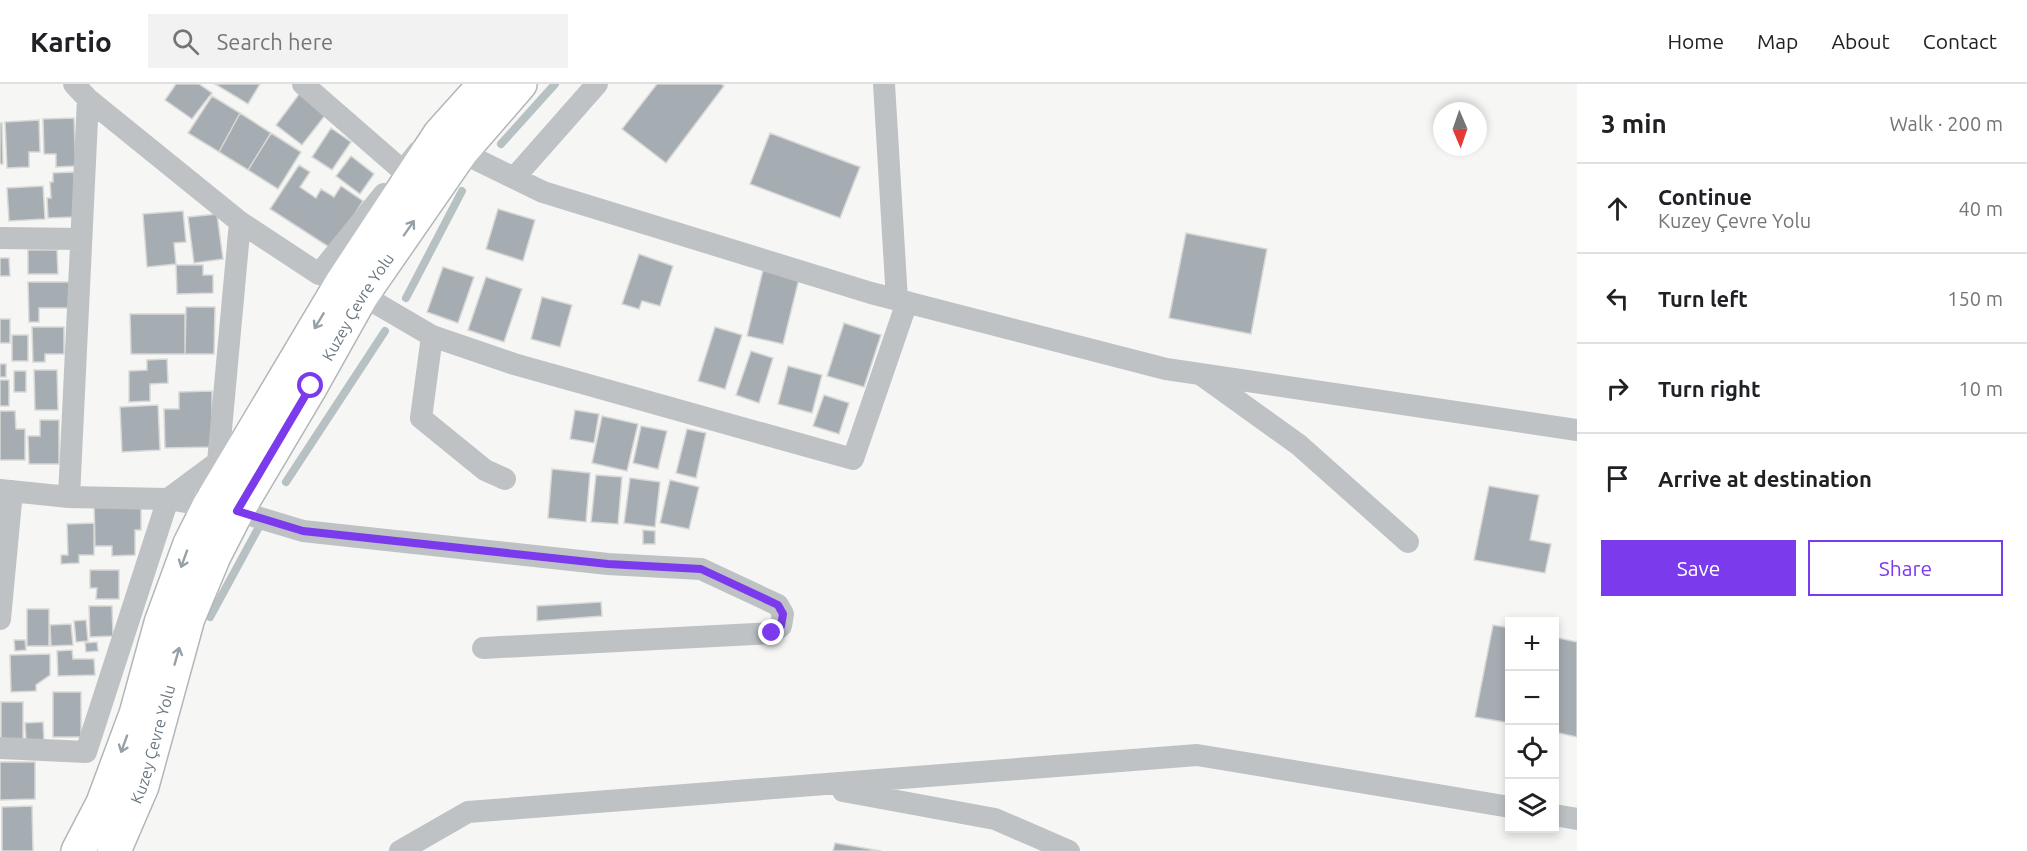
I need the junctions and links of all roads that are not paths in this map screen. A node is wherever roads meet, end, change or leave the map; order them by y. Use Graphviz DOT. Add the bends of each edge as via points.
graph roads {
  1 [pos="303,84"];
  2 [pos="471,84"];
  3 [pos="485,84"];
  4 [pos="520,84"];
  5 [pos="597,84"];
  6 [pos="884,84"];
  7 [pos="81,91"];
  8 [pos="461,152"];
  9 [pos="404,171"];
  10 [pos="514,178"];
  11 [pos="240,222"];
  12 [pos="0,238"];
  13 [pos="81,239"];
  14 [pos="341,283"];
  15 [pos="902,301"];
  16 [pos="432,336"];
  17 [pos="1199,374"];
  18 [pos="1577,430"];
  19 [pos="505,479"];
  20 [pos="6,490"];
  21 [pos="69,497"];
  22 [pos="168,500"];
  23 [pos="223,508"];
  24 [pos="1408,542"];
  25 [pos="0,619"];
  26 [pos="483,648"];
  27 [pos="0,748"];
  28 [pos="812,785"];
  29 [pos="1505,806"];
  30 [pos="1559,816"];
  31 [pos="1577,819"];
  32 [pos="78,851"];
  33 [pos="114,851"];
  34 [pos="400,851"];
  35 [pos="1069,851"];
  1 -- 9 [label="street"];
  2 -- 9 [label="street"];
  3 -- 14 [label="main road, Kuzey Çevre Yolu" via="440,134"];
  4 -- 8 [label="main road, Kuzey Çevre Yolu"];
  5 -- 10 [label="street"];
  6 -- 15 [label="street"];
  7 -- 11 [label="street"];
  7 -- 13 [label="street"];
  8 -- 10 [label="street"];
  14 -- 8 [label="main road, Kuzey Çevre Yolu, one-way"];
  9 -- 14 [label="street"];
  10 -- 15 [label="street" via="543,192"];
  11 -- 14 [label="street"];
  11 -- 22 [label="street" via="218,462"];
  12 -- 13 [label="street"];
  13 -- 21 [label="street"];
  14 -- 16 [label="street"];
  14 -- 23 [label="main road, Kuzey Çevre Yolu"];
  15 -- 16 [label="street" via="853,459 514,364"];
  15 -- 17 [label="street" via="1166,369"];
  16 -- 19 [label="street" via="421,418 485,470"];
  17 -- 18 [label="street"];
  17 -- 24 [label="street" via="1299,445"];
  20 -- 21 [label="street"];
  20 -- 25 [label="street"];
  21 -- 22 [label="street"];
  22 -- 23 [label="street"];
  22 -- 27 [label="street" via="86,752"];
  23 -- 26 [label="street" via="303,531 608,564 701,569 778,605 783,614 781,626 772,633"];
  23 -- 32 [label="main road, Kuzey Çevre Yolu, one-way" via="190,544 160,623 136,714 103,803"];
  33 -- 23 [label="main road, Kuzey Çevre Yolu, one-way" via="142,786 188,618 214,556"];
  28 -- 29 [label="street" via="1197,755"];
  28 -- 34 [label="street" via="468,812"];
  28 -- 35 [label="street" via="995,819"];
  30 -- 31 [label="street"];
}
